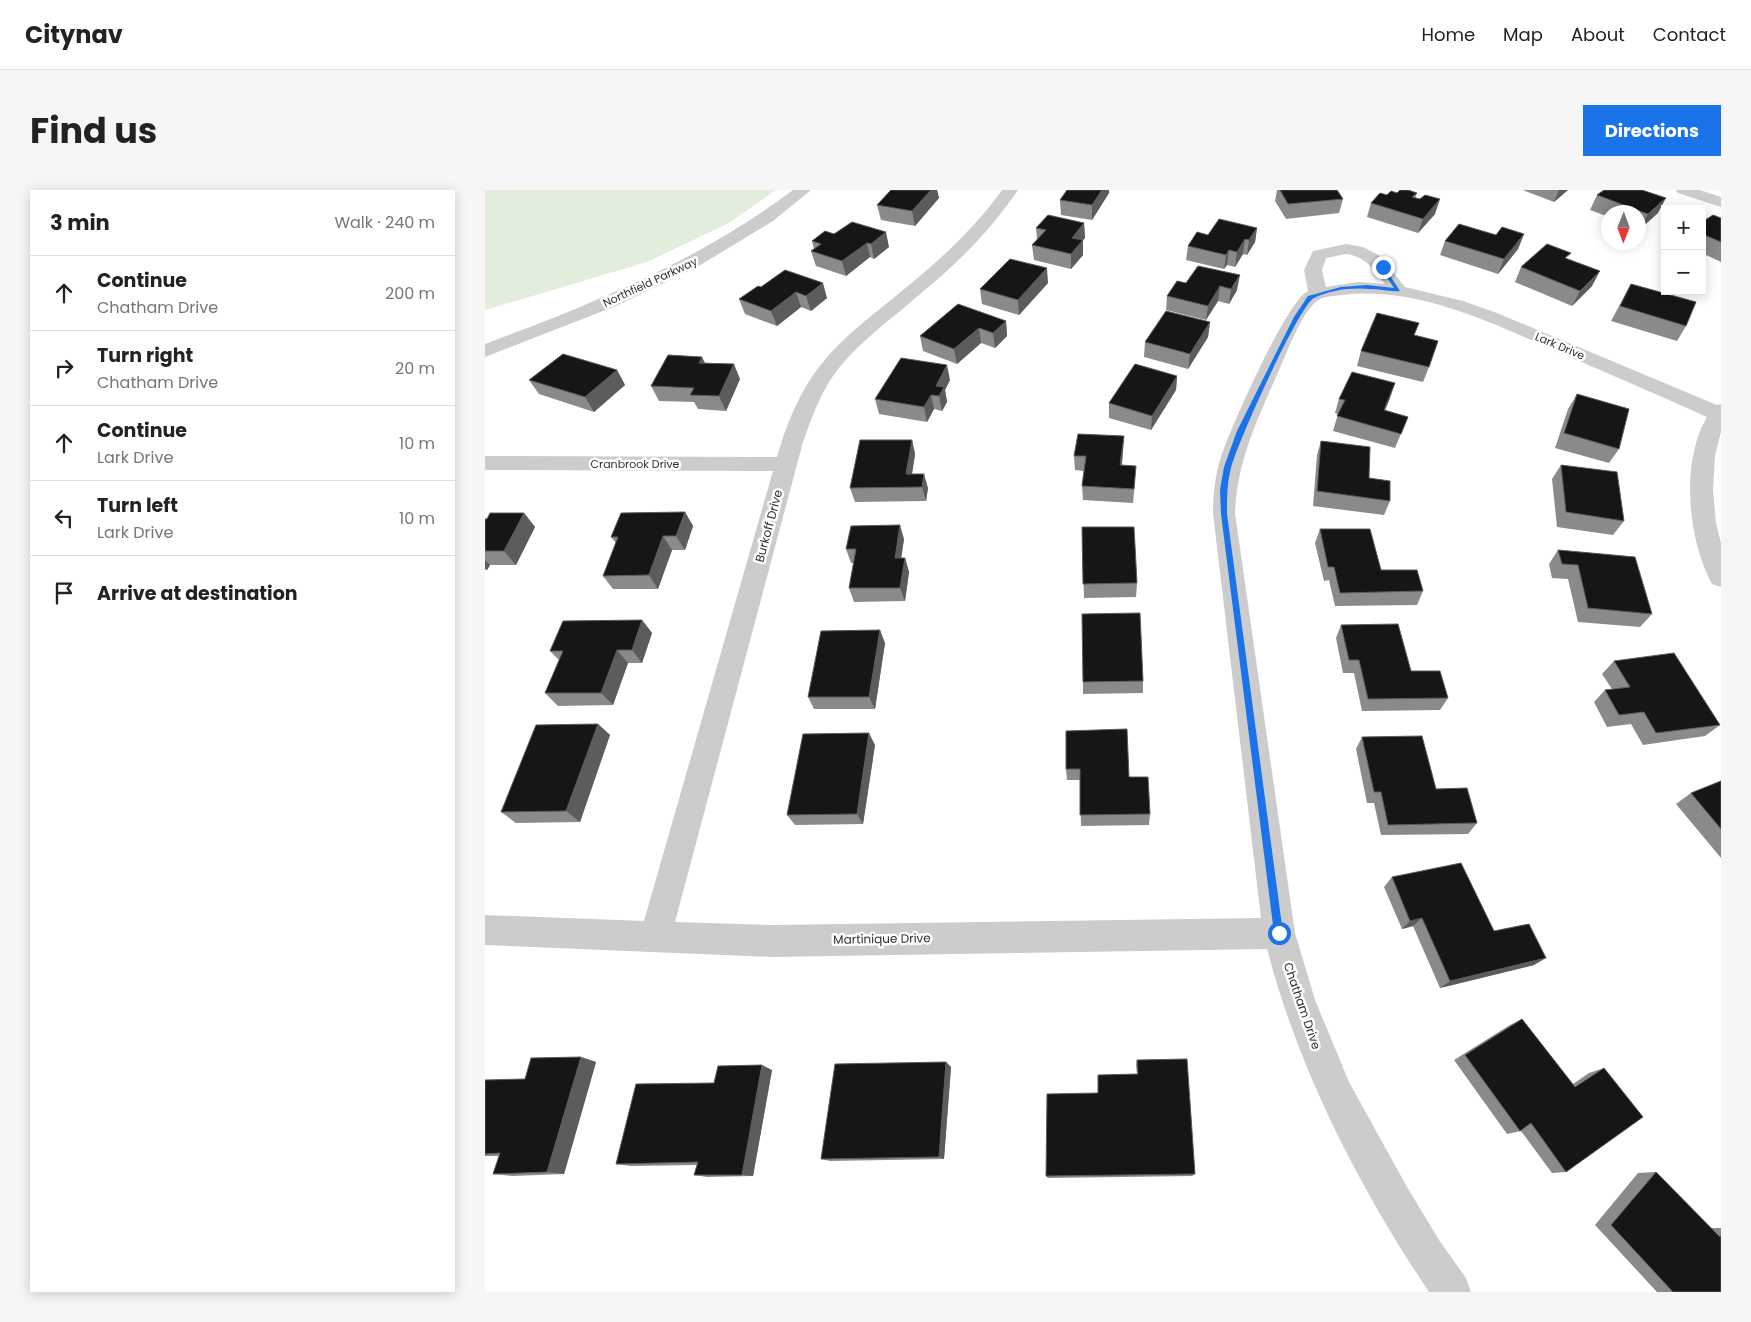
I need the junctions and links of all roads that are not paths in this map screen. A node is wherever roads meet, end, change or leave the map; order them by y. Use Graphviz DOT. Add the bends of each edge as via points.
graph roads {
  1 [pos="803,190"];
  2 [pos="1010,190"];
  3 [pos="1684,190"];
  4 [pos="1721,202"];
  5 [pos="1367,287"];
  6 [pos="1398,290"];
  7 [pos="1318,294"];
  8 [pos="485,351"];
  9 [pos="1720,412"];
  10 [pos="485,463"];
  11 [pos="785,464"];
  12 [pos="1721,578"];
  13 [pos="485,930"];
  14 [pos="1279,933"];
  15 [pos="655,936"];
  16 [pos="1452,1292"];
  1 -- 8 [label="street, Northfield Parkway" via="755,225 685,267 629,294"];
  2 -- 11 [label="street, Burkoff Drive" via="994,213 950,260 873,324 827,370 805,407"];
  3 -- 4 [label="street"];
  5 -- 6 [label="street, Lark Drive"];
  5 -- 7 [label="street, Chatham Drive" via="1341,288"];
  6 -- 7 [label="street" via="1383,267 1364,252 1340,248 1319,255 1313,270"];
  6 -- 9 [label="street, Lark Drive" via="1471,311 1524,331"];
  7 -- 14 [label="street, Chatham Drive" via="1310,297 1296,317 1240,431 1223,490"];
  9 -- 12 [label="street" via="1709,434 1702,489 1707,536"];
  10 -- 11 [label="street, Cranbrook Drive"];
  11 -- 15 [label="street, Burkoff Drive"];
  13 -- 15 [label="street, Martinique Drive"];
  14 -- 15 [label="street, Martinique Drive" via="772,941"];
  14 -- 16 [label="street, Chatham Drive" via="1290,977 1313,1042 1351,1126 1426,1258"];
}
